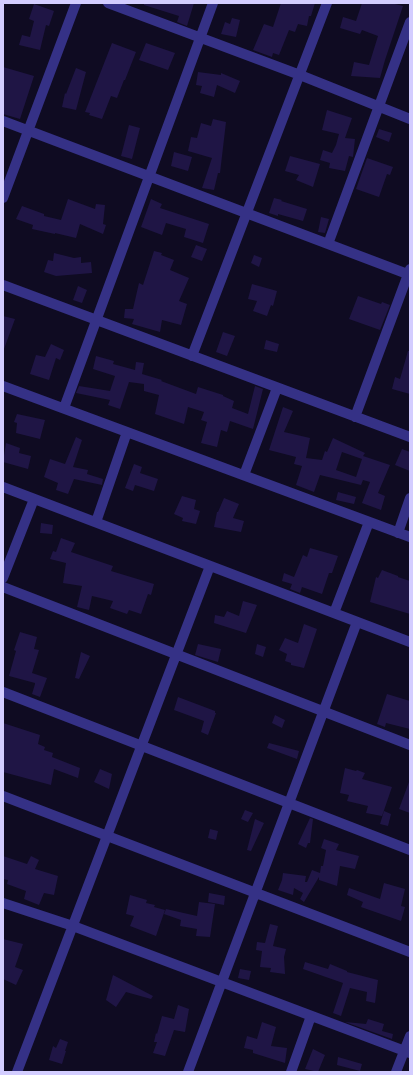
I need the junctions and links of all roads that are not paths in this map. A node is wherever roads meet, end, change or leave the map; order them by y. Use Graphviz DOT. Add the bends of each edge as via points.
graph roads {
  1 [pos="76,3"];
  2 [pos="108,3"];
  3 [pos="213,3"];
  4 [pos="327,3"];
  5 [pos="410,22"];
  6 [pos="200,37"];
  7 [pos="300,75"];
  8 [pos="379,106"];
  9 [pos="410,119"];
  10 [pos="3,121"];
  11 [pos="28,131"];
  12 [pos="149,176"];
  13 [pos="3,198"];
  14 [pos="247,213"];
  15 [pos="328,244"];
  16 [pos="409,273"];
  17 [pos="3,285"];
  18 [pos="96,320"];
  19 [pos="192,356"];
  20 [pos="3,386"];
  21 [pos="277,388"];
  22 [pos="64,408"];
  23 [pos="355,417"];
  24 [pos="127,432"];
  25 [pos="410,437"];
  26 [pos="244,475"];
  27 [pos="3,487"];
  28 [pos="410,498"];
  29 [pos="34,499"];
  30 [pos="96,522"];
  31 [pos="369,522"];
  32 [pos="398,533"];
  33 [pos="410,537"];
  34 [pos="210,566"];
  35 [pos="3,578"];
  36 [pos="3,587"];
  37 [pos="334,613"];
  38 [pos="357,622"];
  39 [pos="410,642"];
  40 [pos="176,654"];
  41 [pos="3,692"];
  42 [pos="323,712"];
  43 [pos="410,745"];
  44 [pos="142,746"];
  45 [pos="3,796"];
  46 [pos="289,803"];
  47 [pos="107,836"];
  48 [pos="410,850"];
  49 [pos="255,893"];
  50 [pos="3,903"];
  51 [pos="73,926"];
  52 [pos="410,952"];
  53 [pos="222,982"];
  54 [pos="311,1016"];
  55 [pos="410,1036"];
  56 [pos="407,1052"];
  57 [pos="17,1072"];
  58 [pos="188,1072"];
  59 [pos="291,1072"];
  60 [pos="396,1072"];
  1 -- 11 [label="street"];
  2 -- 6 [label="street"];
  3 -- 6 [label="street"];
  4 -- 7 [label="street"];
  5 -- 8 [label="street"];
  6 -- 7 [label="street"];
  6 -- 12 [label="street"];
  7 -- 8 [label="street"];
  7 -- 14 [label="street"];
  8 -- 9 [label="street"];
  8 -- 15 [label="street"];
  10 -- 11 [label="street"];
  11 -- 12 [label="street"];
  11 -- 13 [label="street"];
  12 -- 14 [label="street"];
  12 -- 18 [label="street"];
  14 -- 15 [label="street"];
  14 -- 19 [label="street"];
  15 -- 16 [label="street"];
  16 -- 23 [label="street"];
  17 -- 18 [label="street"];
  18 -- 19 [label="street"];
  18 -- 22 [label="street"];
  19 -- 21 [label="street"];
  20 -- 22 [label="street"];
  21 -- 23 [label="street"];
  21 -- 26 [label="street"];
  22 -- 24 [label="street"];
  23 -- 25 [label="street"];
  24 -- 26 [label="street"];
  24 -- 30 [label="street"];
  26 -- 31 [label="street"];
  27 -- 29 [label="street"];
  28 -- 32 [label="street"];
  29 -- 30 [label="street"];
  29 -- 35 [label="street"];
  30 -- 34 [label="street"];
  31 -- 32 [label="street"];
  31 -- 37 [label="street"];
  32 -- 33 [label="street"];
  34 -- 37 [label="street"];
  34 -- 40 [label="street"];
  36 -- 40 [label="street"];
  37 -- 38 [label="street"];
  38 -- 39 [label="street"];
  38 -- 42 [label="street"];
  40 -- 42 [label="street"];
  40 -- 44 [label="street"];
  41 -- 44 [label="street"];
  42 -- 43 [label="street"];
  42 -- 46 [label="street"];
  44 -- 46 [label="street"];
  44 -- 47 [label="street"];
  45 -- 47 [label="street"];
  46 -- 48 [label="street"];
  46 -- 49 [label="street"];
  47 -- 49 [label="street"];
  47 -- 51 [label="street"];
  49 -- 52 [label="street"];
  49 -- 53 [label="street"];
  50 -- 51 [label="street"];
  51 -- 53 [label="street"];
  51 -- 57 [label="street"];
  53 -- 54 [label="street"];
  53 -- 58 [label="street"];
  54 -- 56 [label="street"];
  54 -- 59 [label="street"];
  55 -- 56 [label="street"];
  56 -- 60 [label="street"];
}
